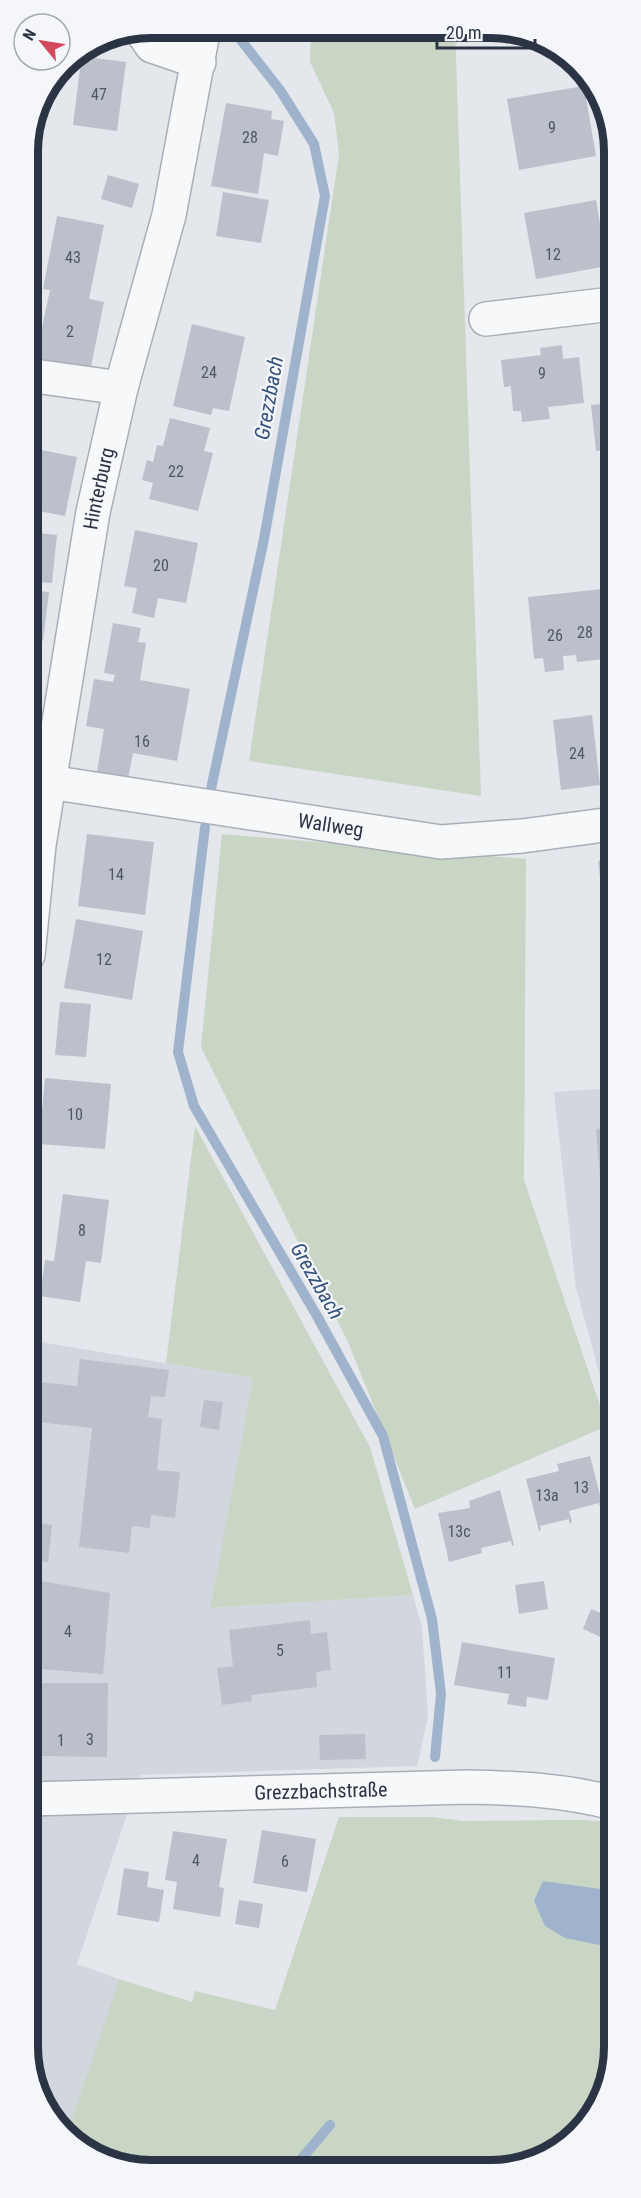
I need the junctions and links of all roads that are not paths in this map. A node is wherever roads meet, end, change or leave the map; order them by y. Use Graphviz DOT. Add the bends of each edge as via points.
graph roads {
  1 [pos="146,38"];
  2 [pos="202,38"];
  3 [pos="199,62"];
  4 [pos="604,305"];
  5 [pos="486,319"];
  6 [pos="38,377"];
  7 [pos="121,388"];
  8 [pos="49,782"];
  9 [pos="604,825"];
  10 [pos="38,850"];
  11 [pos="38,1799"];
  12 [pos="603,1800"];
  1 -- 3 [label="street" via="152,46"];
  2 -- 3 [label="street, Hinterburg"];
  3 -- 7 [label="street, Hinterburg" via="169,215"];
  4 -- 5 [label="street"];
  6 -- 7 [label="street"];
  7 -- 8 [label="street, Hinterburg" via="93,512"];
  8 -- 9 [label="street, Wallweg" via="441,842"];
  8 -- 10 [label="street, Hinterburg"];
  11 -- 12 [label="street, Grezzbachstraße" via="467,1787 531,1788"];
}
